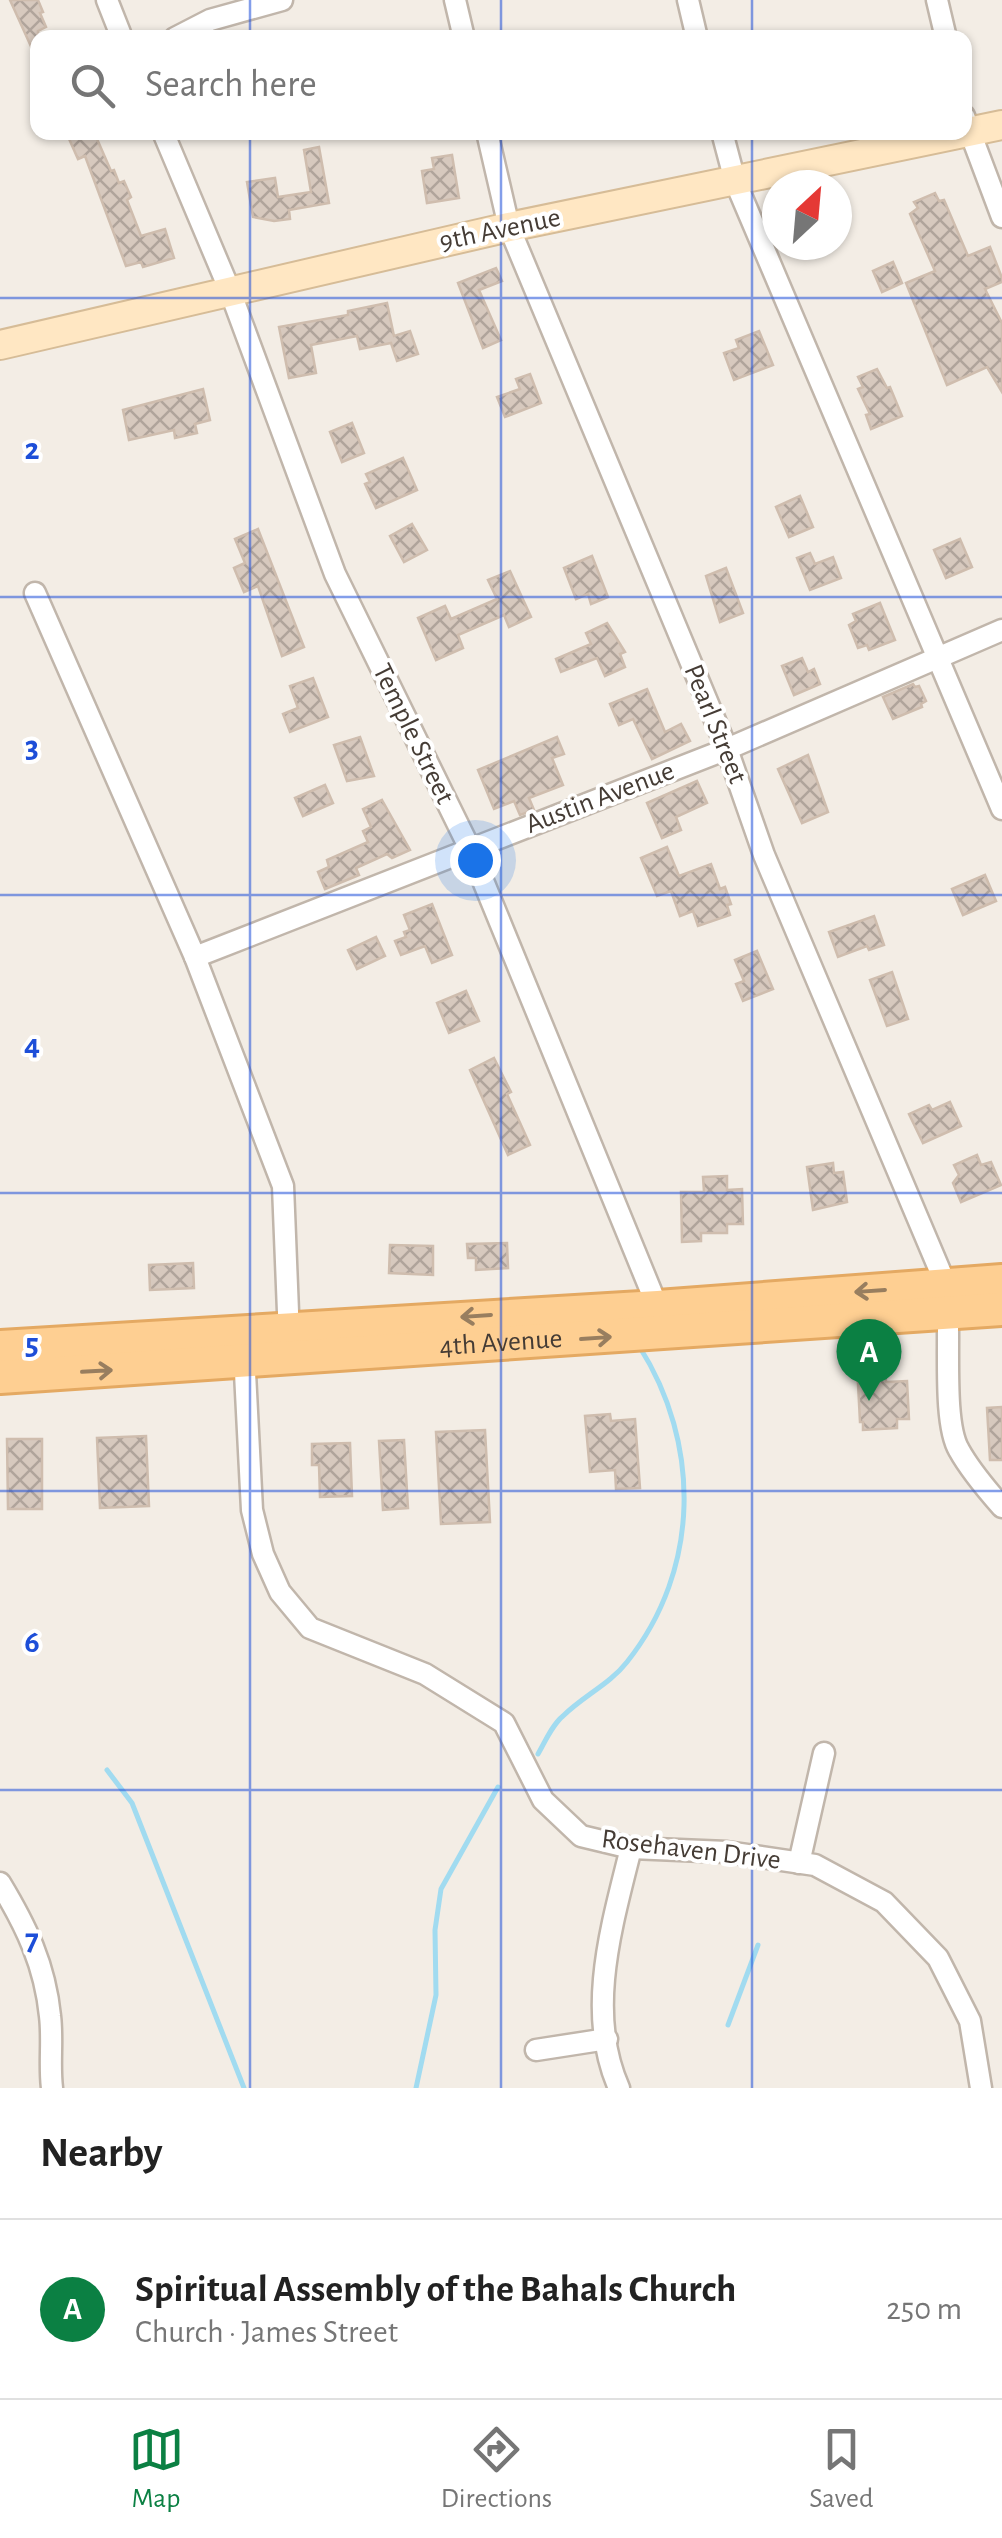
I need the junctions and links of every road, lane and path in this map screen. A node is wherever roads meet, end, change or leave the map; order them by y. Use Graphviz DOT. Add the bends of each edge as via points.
graph roads {
  1 [pos="107,0"];
  2 [pos="282,0"];
  3 [pos="455,0"];
  4 [pos="688,0"];
  5 [pos="937,0"];
  6 [pos="119,30"];
  7 [pos="191,30"];
  8 [pos="462,30"];
  9 [pos="696,30"];
  10 [pos="944,30"];
  11 [pos="972,125"];
  12 [pos="1002,125"];
  13 [pos="972,138"];
  14 [pos="165,140"];
  15 [pos="488,140"];
  16 [pos="724,140"];
  17 [pos="905,140"];
  18 [pos="734,181"];
  19 [pos="1002,216"];
  20 [pos="509,227"];
  21 [pos="230,291"];
  22 [pos="0,346"];
  23 [pos="35,593"];
  24 [pos="1002,630"];
  25 [pos="939,660"];
  26 [pos="727,749"];
  27 [pos="1002,809"];
  28 [pos="470,849"];
  29 [pos="195,957"];
  30 [pos="1002,1281"];
  31 [pos="948,1299"];
  32 [pos="1002,1309"];
  33 [pos="663,1320"];
  34 [pos="290,1343"];
  35 [pos="0,1347"];
  36 [pos="244,1347"];
  37 [pos="0,1376"];
  38 [pos="1002,1507"];
  39 [pos="824,1753"];
  40 [pos="631,1848"];
  41 [pos="799,1863"];
  42 [pos="0,1883"];
  43 [pos="607,2039"];
  44 [pos="536,2050"];
  45 [pos="52,2088"];
  46 [pos="619,2088"];
  47 [pos="982,2088"];
  1 -- 6 [label="street"];
  2 -- 7 [label="street"];
  3 -- 8 [label="street"];
  4 -- 9 [label="street"];
  5 -- 10 [label="street"];
  11 -- 12 [label="street, 9th Avenue"];
  13 -- 19 [label="street"];
  14 -- 21 [label="street, Temple Street"];
  15 -- 20 [label="street, Pearl Street"];
  16 -- 18 [label="street"];
  17 -- 18 [label="street, 9th Avenue"];
  18 -- 20 [label="street, 9th Avenue"];
  18 -- 25 [label="street"];
  20 -- 21 [label="street, 9th Avenue"];
  20 -- 26 [label="street, Pearl Street"];
  21 -- 22 [label="street, 9th Avenue"];
  21 -- 28 [label="street, Temple Street" via="335,574"];
  23 -- 29 [label="street"];
  24 -- 25 [label="street, Austin Avenue"];
  25 -- 26 [label="street, Austin Avenue"];
  25 -- 27 [label="street"];
  26 -- 28 [label="street, Austin Avenue"];
  26 -- 31 [label="street, Pearl Street" via="764,855"];
  28 -- 29 [label="street, Austin Avenue"];
  28 -- 33 [label="street, Temple Street"];
  29 -- 34 [label="street" via="284,1186"];
  30 -- 31 [label="main road, 4th Avenue"];
  31 -- 32 [label="main road, 4th Avenue"];
  31 -- 33 [label="main road, 4th Avenue"];
  31 -- 38 [label="street" via="956,1447"];
  33 -- 34 [label="main road, 4th Avenue"];
  34 -- 36 [label="main road, 4th Avenue"];
  35 -- 36 [label="main road, 4th Avenue"];
  37 -- 36 [label="main road, 4th Avenue, one-way"];
  36 -- 40 [label="street, Rosehaven Drive" via="252,1510 280,1592 310,1628 425,1674 504,1723 543,1800 582,1836"];
  39 -- 41 [label="street"];
  40 -- 41 [label="street, Rosehaven Drive"];
  40 -- 43 [label="street" via="607,1958"];
  41 -- 47 [label="street, Rosehaven Drive" via="884,1902 938,1958 970,2021"];
  42 -- 45 [label="street" via="40,1956"];
  43 -- 44 [label="street"];
  43 -- 46 [label="street"];
}
